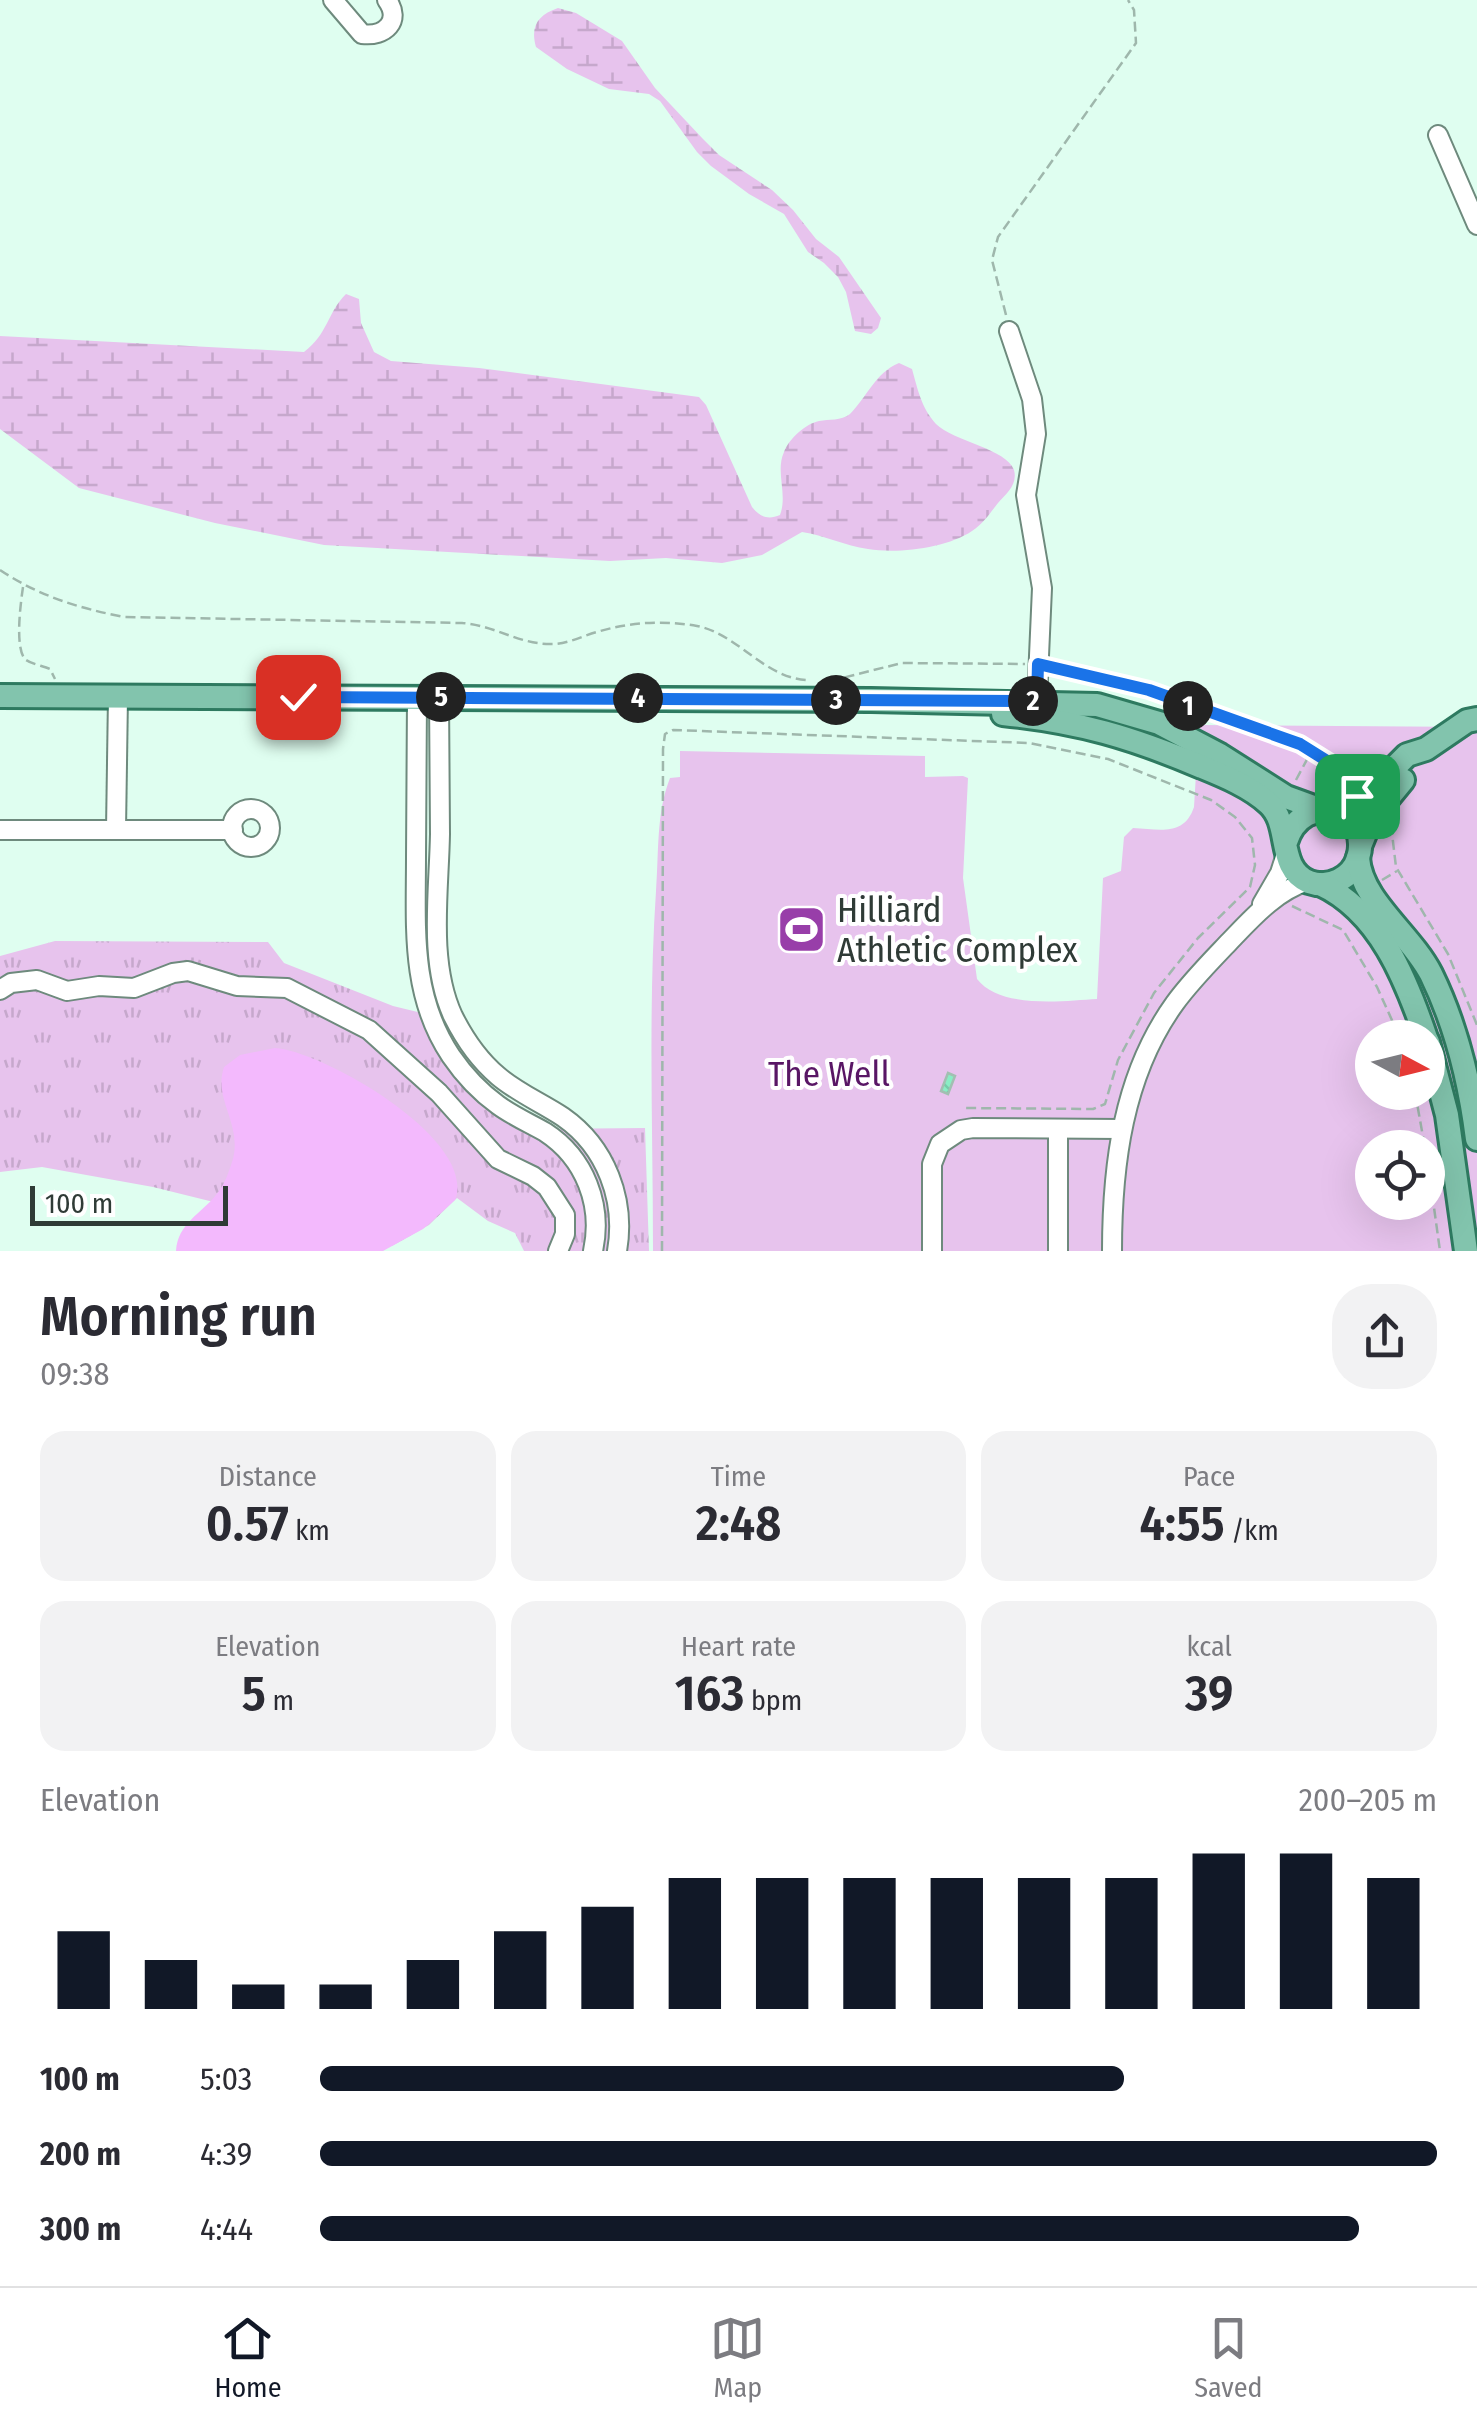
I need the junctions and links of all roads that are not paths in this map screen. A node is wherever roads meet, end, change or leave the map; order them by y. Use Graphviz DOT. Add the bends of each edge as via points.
graph roads {
  1 [pos="333,0"];
  2 [pos="387,0"];
  3 [pos="1438,135"];
  4 [pos="1477,225"];
  5 [pos="1010,331"];
  6 [pos="0,696"];
  7 [pos="118,696"];
  8 [pos="428,697"];
  9 [pos="871,700"];
  10 [pos="1037,701"];
  11 [pos="1477,719"];
  12 [pos="1426,750"];
  13 [pos="1325,810"];
  14 [pos="416,813"];
  15 [pos="440,813"];
  16 [pos="0,830"];
  17 [pos="116,830"];
  18 [pos="233,830"];
  19 [pos="1286,848"];
  20 [pos="1359,852"];
  21 [pos="1314,883"];
  22 [pos="1257,912"];
  23 [pos="440,968"];
  24 [pos="418,973"];
  25 [pos="0,990"];
  26 [pos="1419,1020"];
  27 [pos="525,1095"];
  28 [pos="1445,1109"];
  29 [pos="513,1115"];
  30 [pos="1058,1129"];
  31 [pos="1122,1129"];
  32 [pos="1477,1139"];
  33 [pos="558,1251"];
  34 [pos="593,1251"];
  35 [pos="617,1251"];
  36 [pos="932,1251"];
  37 [pos="1058,1251"];
  38 [pos="1112,1251"];
  39 [pos="1466,1251"];
  1 -- 2 [label="street" via="362,34 372,35 393,21"];
  3 -- 4 [label="street"];
  5 -- 10 [label="street" via="1036,434 1026,495 1042,588"];
  6 -- 7 [label="main road"];
  7 -- 8 [label="main road"];
  7 -- 17 [label="street"];
  8 -- 9 [label="main road"];
  8 -- 14 [label="street"];
  8 -- 15 [label="street"];
  9 -- 10 [label="main road"];
  9 -- 19 [label="main road" via="1117,733 1257,795 1278,815"];
  10 -- 13 [label="main road" via="1097,704 1159,723 1286,797"];
  11 -- 12 [label="main road"];
  12 -- 13 [label="main road" via="1407,755 1354,802"];
  12 -- 20 [label="main road" via="1371,819"];
  13 -- 19 [label="main road" via="1297,820"];
  13 -- 20 [label="main road" via="1352,823"];
  14 -- 15 [label="street"];
  14 -- 24 [label="street"];
  15 -- 23 [label="street"];
  16 -- 17 [label="street"];
  17 -- 18 [label="street"];
  19 -- 21 [label="main road" via="1290,865"];
  19 -- 22 [label="street"];
  20 -- 21 [label="main road" via="1344,878"];
  20 -- 32 [label="main road" via="1359,877 1368,893 1431,975 1462,1062"];
  21 -- 22 [label="street"];
  21 -- 26 [label="main road" via="1344,895 1362,912"];
  22 -- 31 [label="street" via="1172,1006 1145,1057"];
  23 -- 24 [label="street"];
  23 -- 27 [label="street" via="451,1010 470,1044"];
  24 -- 29 [label="street" via="426,1007 450,1054"];
  25 -- 33 [label="street" via="38,980 67,991 134,988 180,971 236,986 287,988 369,1030 498,1159 548,1187 565,1215"];
  27 -- 29 [label="street"];
  27 -- 35 [label="street" via="566,1120 603,1162 617,1203"];
  28 -- 39 [label="main road"];
  29 -- 34 [label="street" via="554,1139 580,1168 594,1204"];
  30 -- 31 [label="street"];
  30 -- 36 [label="street" via="973,1128 940,1144 932,1164"];
  30 -- 37 [label="street"];
  31 -- 38 [label="street"];
}
